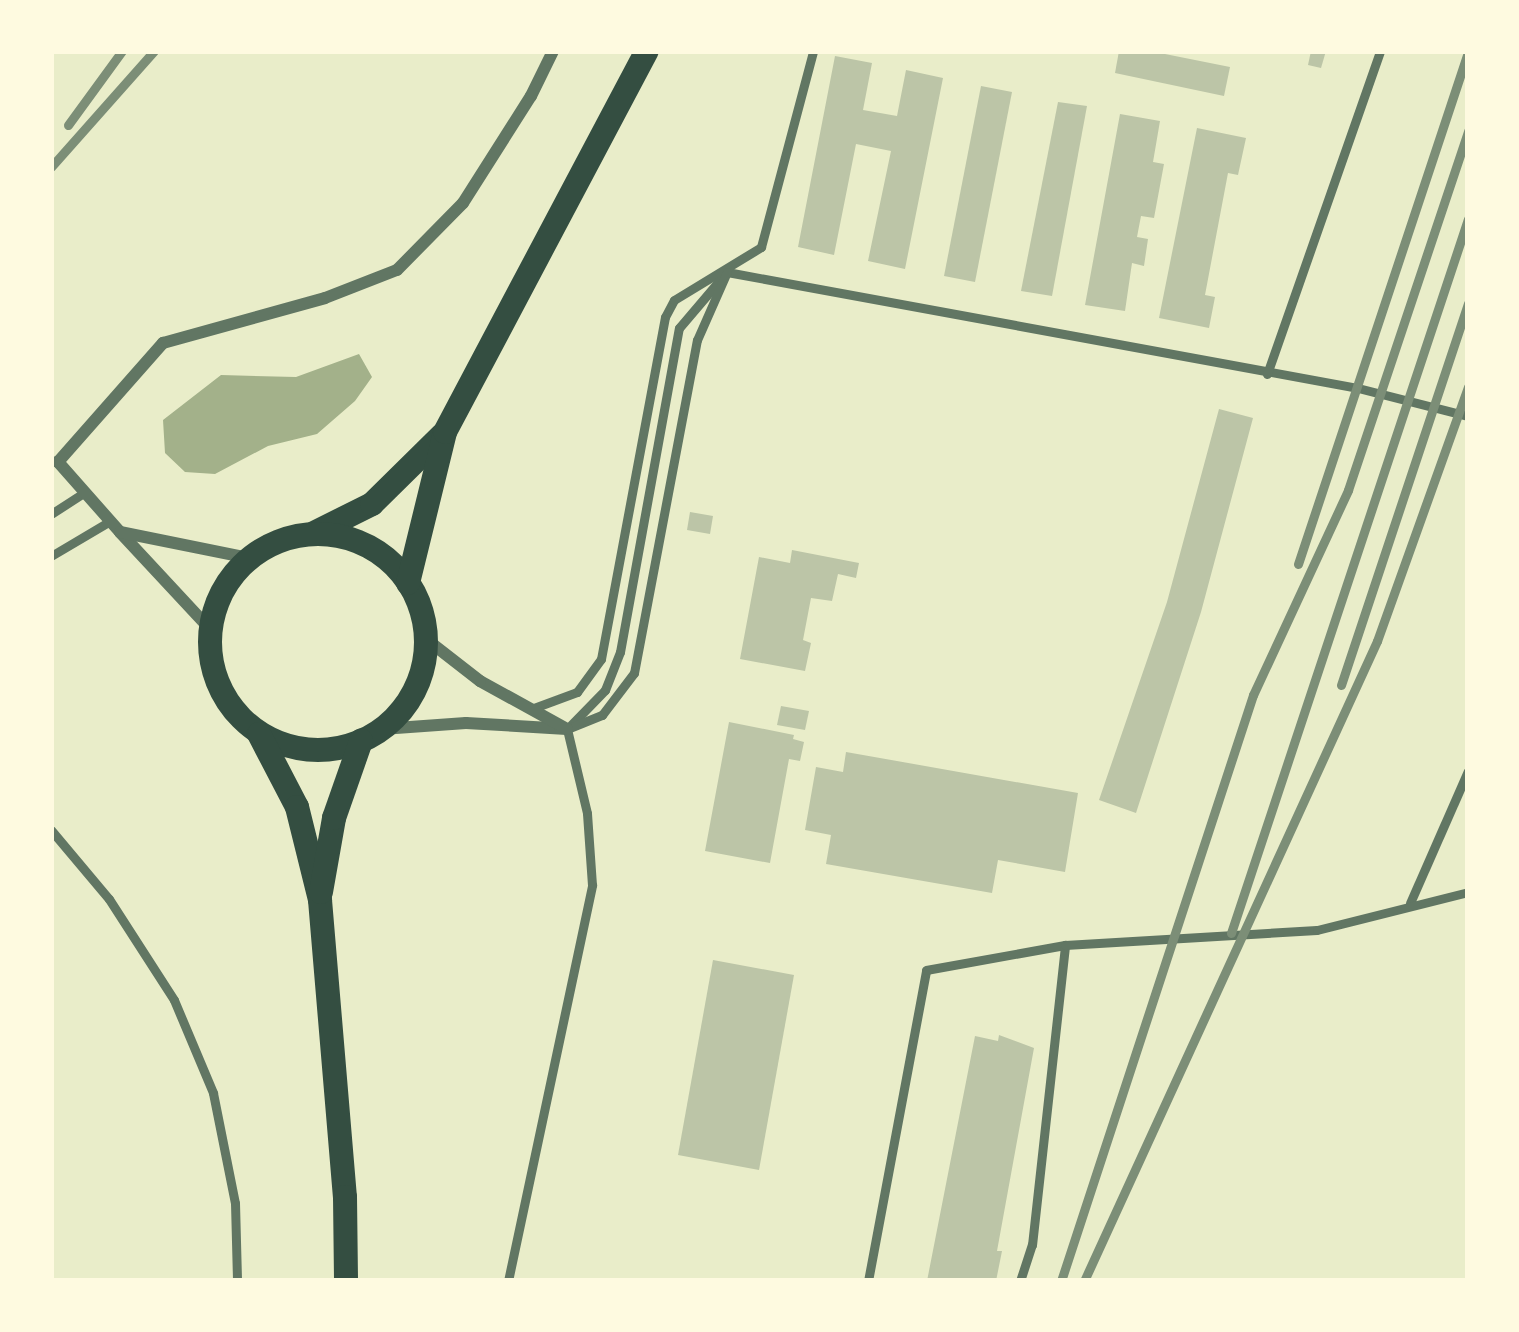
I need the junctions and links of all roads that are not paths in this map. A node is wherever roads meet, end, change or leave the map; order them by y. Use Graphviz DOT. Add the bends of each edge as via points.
graph roads {
  1 [pos="553,51"];
  2 [pos="647,51"];
  3 [pos="813,51"];
  4 [pos="1380,51"];
  5 [pos="727,272"];
  6 [pos="1267,374"];
  7 [pos="1468,416"];
  8 [pos="445,432"];
  9 [pos="85,492"];
  10 [pos="51,514"];
  11 [pos="115,526"];
  12 [pos="312,534"];
  13 [pos="51,556"];
  14 [pos="249,557"];
  15 [pos="408,583"];
  16 [pos="210,628"];
  17 [pos="426,639"];
  18 [pos="530,709"];
  19 [pos="567,729"];
  20 [pos="257,732"];
  21 [pos="372,735"];
  22 [pos="1468,771"];
  23 [pos="51,830"];
  24 [pos="1468,892"];
  25 [pos="320,900"];
  26 [pos="1409,903"];
  27 [pos="1064,945"];
  28 [pos="237,1281"];
  29 [pos="346,1281"];
  30 [pos="508,1281"];
  31 [pos="868,1281"];
  32 [pos="1020,1281"];
  1 -- 9 [label="street" via="463,203 397,270 164,344 58,462"];
  2 -- 8 [label="main road"];
  3 -- 5 [label="lane" via="760,247"];
  4 -- 6 [label="lane"];
  5 -- 6 [label="lane"];
  5 -- 18 [label="lane" via="674,300 665,317 601,659 578,692"];
  5 -- 19 [label="lane" via="679,328 620,652 605,690"];
  5 -- 19 [label="lane" via="697,340 634,673 602,715"];
  6 -- 7 [label="lane"];
  8 -- 12 [label="main road" via="372,504"];
  8 -- 15 [label="main road"];
  9 -- 10 [label="lane"];
  9 -- 11 [label="street"];
  11 -- 13 [label="lane"];
  11 -- 14 [label="street"];
  11 -- 16 [label="street"];
  12 -- 14 [label="main road"];
  12 -- 15 [label="main road" via="367,545"];
  14 -- 16 [label="main road" via="217,602"];
  15 -- 17 [label="main road"];
  16 -- 20 [label="main road" via="220,687"];
  17 -- 18 [label="street"];
  17 -- 21 [label="main road" via="414,688"];
  18 -- 19 [label="street"];
  19 -- 21 [label="street" via="466,723"];
  19 -- 30 [label="lane" via="592,885"];
  20 -- 21 [label="main road" via="308,750"];
  20 -- 25 [label="main road" via="298,807"];
  21 -- 25 [label="main road" via="334,818"];
  22 -- 26 [label="lane"];
  23 -- 28 [label="lane" via="109,898 174,1000 213,1093 235,1203"];
  24 -- 26 [label="lane"];
  25 -- 29 [label="main road"];
  26 -- 27 [label="lane" via="1317,930"];
  27 -- 31 [label="lane" via="926,970"];
  27 -- 32 [label="lane" via="1032,1245"];
}
